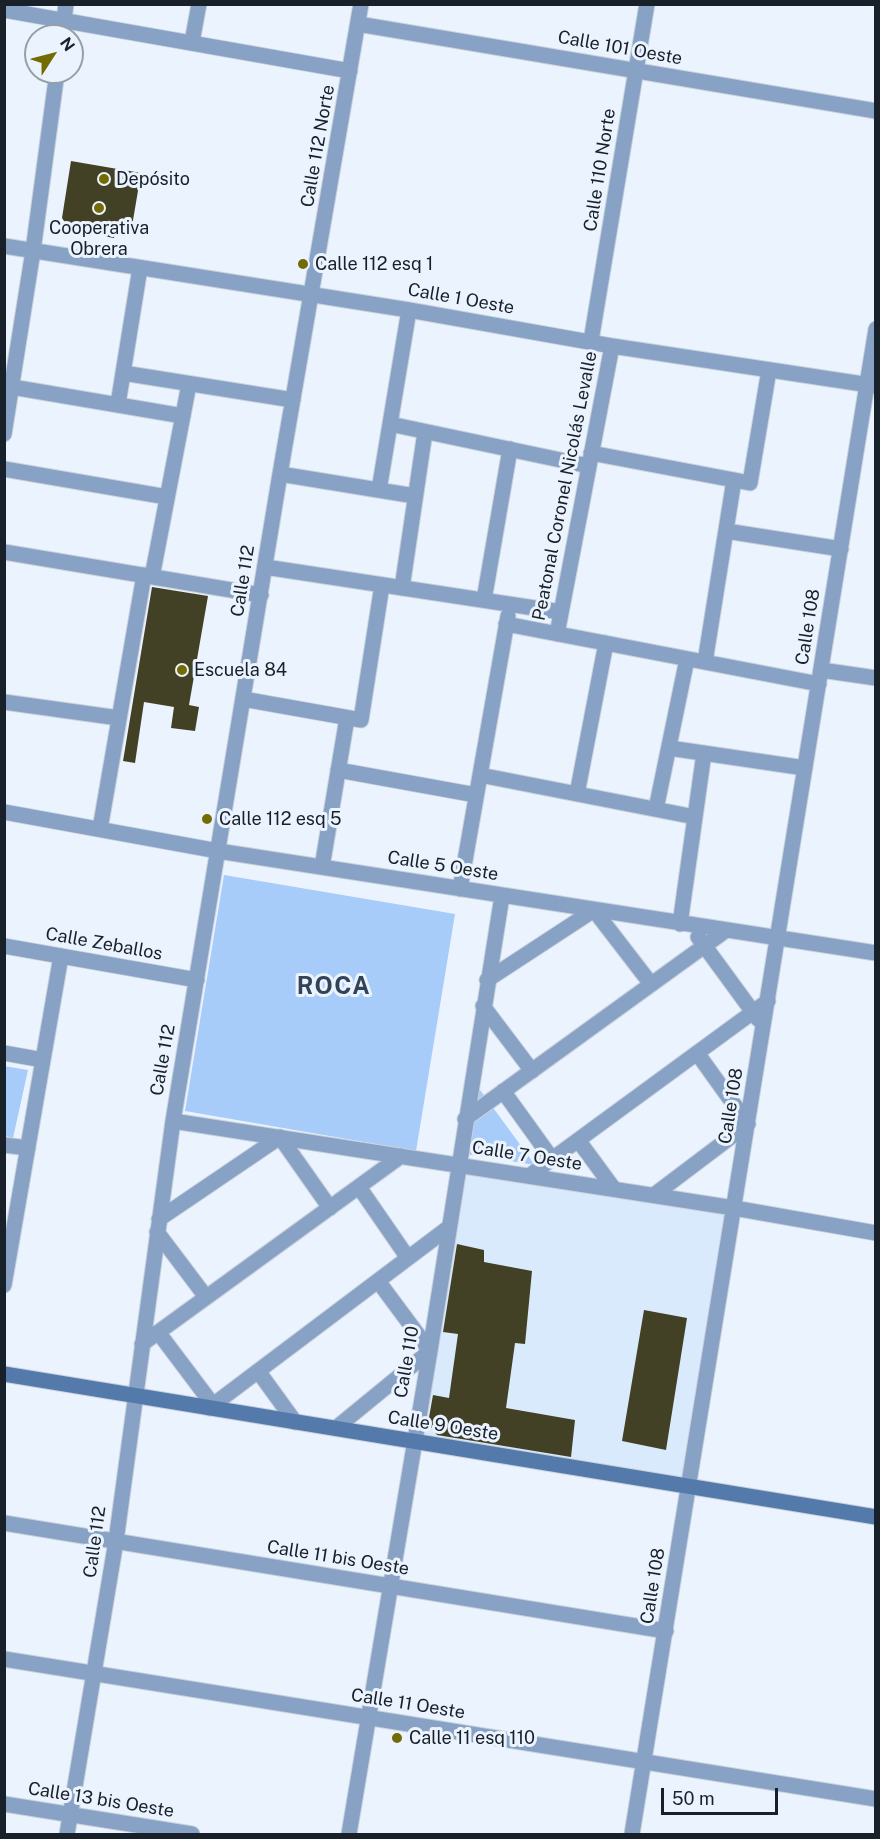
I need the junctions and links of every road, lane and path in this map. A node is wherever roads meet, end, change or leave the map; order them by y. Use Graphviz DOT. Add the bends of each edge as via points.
graph roads {
  1 [pos="66,4"];
  2 [pos="199,4"];
  3 [pos="361,4"];
  4 [pos="647,4"];
  5 [pos="4,10"];
  6 [pos="64,20"];
  7 [pos="64,24"];
  8 [pos="358,24"];
  9 [pos="192,42"];
  10 [pos="350,71"];
  11 [pos="636,71"];
  12 [pos="55,84"];
  13 [pos="876,111"];
  14 [pos="4,246"];
  15 [pos="33,251"];
  16 [pos="140,268"];
  17 [pos="311,295"];
  18 [pos="409,310"];
  19 [pos="876,329"];
  20 [pos="591,341"];
  21 [pos="612,346"];
  22 [pos="10,367"];
  23 [pos="769,370"];
  24 [pos="123,373"];
  25 [pos="189,384"];
  26 [pos="872,385"];
  27 [pos="12,387"];
  28 [pos="293,400"];
  29 [pos="118,405"];
  30 [pos="183,416"];
  31 [pos="390,424"];
  32 [pos="425,432"];
  33 [pos="4,434"];
  34 [pos="510,449"];
  35 [pos="590,460"];
  36 [pos="4,469"];
  37 [pos="280,474"];
  38 [pos="734,480"];
  39 [pos="379,490"];
  40 [pos="416,496"];
  41 [pos="167,497"];
  42 [pos="726,531"];
  43 [pos="841,549"];
  44 [pos="4,552"];
  45 [pos="265,567"];
  46 [pos="148,576"];
  47 [pos="382,585"];
  48 [pos="402,588"];
  49 [pos="261,595"];
  50 [pos="484,600"];
  51 [pos="510,604"];
  52 [pos="561,612"];
  53 [pos="506,624"];
  54 [pos="557,634"];
  55 [pos="606,643"];
  56 [pos="687,658"];
  57 [pos="705,662"];
  58 [pos="820,677"];
  59 [pos="876,678"];
  60 [pos="243,699"];
  61 [pos="4,702"];
  62 [pos="119,718"];
  63 [pos="354,719"];
  64 [pos="669,748"];
  65 [pos="704,753"];
  66 [pos="805,768"];
  67 [pos="339,770"];
  68 [pos="480,775"];
  69 [pos="577,794"];
  70 [pos="476,795"];
  71 [pos="656,809"];
  72 [pos="4,812"];
  73 [pos="695,817"];
  74 [pos="100,829"];
  75 [pos="218,851"];
  76 [pos="322,867"];
  77 [pos="460,889"];
  78 [pos="502,896"];
  79 [pos="594,910"];
  80 [pos="684,924"];
  81 [pos="725,931"];
  82 [pos="778,939"];
  83 [pos="704,945"];
  84 [pos="4,946"];
  85 [pos="876,953"];
  86 [pos="61,956"];
  87 [pos="196,980"];
  88 [pos="487,980"];
  89 [pos="651,984"];
  90 [pos="768,1001"];
  91 [pos="483,1006"];
  92 [pos="753,1012"];
  93 [pos="764,1026"];
  94 [pos="4,1053"];
  95 [pos="697,1053"];
  96 [pos="44,1060"];
  97 [pos="532,1071"];
  98 [pos="503,1091"];
  99 [pos="465,1119"];
  100 [pos="172,1121"];
  101 [pos="748,1124"];
  102 [pos="280,1137"];
  103 [pos="578,1140"];
  104 [pos="4,1145"];
  105 [pos="28,1149"];
  106 [pos="401,1156"];
  107 [pos="552,1159"];
  108 [pos="458,1165"];
  109 [pos="529,1176"];
  110 [pos="359,1187"];
  111 [pos="614,1189"];
  112 [pos="654,1195"];
  113 [pos="330,1208"];
  114 [pos="734,1208"];
  115 [pos="158,1225"];
  116 [pos="448,1228"];
  117 [pos="876,1233"];
  118 [pos="8,1247"];
  119 [pos="408,1258"];
  120 [pos="378,1281"];
  121 [pos="4,1285"];
  122 [pos="206,1297"];
  123 [pos="158,1332"];
  124 [pos="142,1344"];
  125 [pos="430,1351"];
  126 [pos="258,1371"];
  127 [pos="4,1374"];
  128 [pos="134,1396"];
  129 [pos="211,1406"];
  130 [pos="295,1422"];
  131 [pos="336,1428"];
  132 [pos="413,1441"];
  133 [pos="689,1486"];
  134 [pos="876,1518"];
  135 [pos="4,1523"];
  136 [pos="116,1541"];
  137 [pos="390,1586"];
  138 [pos="666,1631"];
  139 [pos="4,1659"];
  140 [pos="94,1673"];
  141 [pos="368,1718"];
  142 [pos="644,1762"];
  143 [pos="876,1799"];
  144 [pos="4,1804"];
  145 [pos="70,1815"];
  146 [pos="67,1834"];
  147 [pos="192,1834"];
  148 [pos="349,1834"];
  149 [pos="632,1834"];
  1 -- 6 [label="street"];
  2 -- 9 [label="street"];
  3 -- 8 [label="street, Calle 112 Norte"];
  4 -- 11 [label="street, Calle 110 Norte"];
  5 -- 6 [label="street"];
  6 -- 7 [label="street"];
  6 -- 9 [label="street"];
  8 -- 10 [label="street, Calle 112 Norte"];
  8 -- 11 [label="street, Calle 101 Oeste"];
  9 -- 10 [label="street"];
  10 -- 17 [label="street, Calle 112 Norte"];
  11 -- 13 [label="street, Calle 101 Oeste"];
  11 -- 20 [label="street, Calle 110 Norte"];
  12 -- 15 [label="street"];
  14 -- 15 [label="street, Calle 1 Oeste"];
  15 -- 16 [label="street, Calle 1 Oeste"];
  15 -- 22 [label="street"];
  16 -- 17 [label="street, Calle 1 Oeste"];
  16 -- 24 [label="street"];
  17 -- 18 [label="street, Calle 1 Oeste"];
  17 -- 28 [label="street, Calle 112"];
  18 -- 20 [label="street, Calle 1 Oeste"];
  18 -- 31 [label="street"];
  19 -- 26 [label="street, Calle 108"];
  20 -- 21 [label="street, Calle 1 Oeste"];
  21 -- 23 [label="street, Calle 1 Oeste"];
  21 -- 35 [label="street, Peatonal Coronel Nicolás Levalle"];
  22 -- 27 [label="street"];
  23 -- 26 [label="street, Calle 1 Oeste"];
  23 -- 38 [label="street" via="750,483"];
  24 -- 25 [label="street"];
  24 -- 29 [label="street"];
  25 -- 28 [label="street"];
  25 -- 30 [label="street"];
  26 -- 43 [label="street, Calle 108"];
  27 -- 29 [label="street"];
  27 -- 33 [label="street"];
  28 -- 37 [label="street, Calle 112"];
  29 -- 30 [label="street"];
  30 -- 41 [label="street"];
  31 -- 32 [label="street"];
  31 -- 39 [label="street"];
  32 -- 34 [label="street"];
  32 -- 40 [label="street"];
  34 -- 35 [label="street"];
  34 -- 50 [label="street"];
  35 -- 38 [label="street"];
  35 -- 52 [label="street, Peatonal Coronel Nicolás Levalle"];
  36 -- 41 [label="street"];
  37 -- 39 [label="street"];
  37 -- 45 [label="street, Calle 112"];
  38 -- 42 [label="street"];
  39 -- 40 [label="street"];
  40 -- 48 [label="street"];
  41 -- 46 [label="street"];
  42 -- 43 [label="street"];
  42 -- 57 [label="street"];
  43 -- 58 [label="street, Calle 108"];
  44 -- 46 [label="street"];
  45 -- 47 [label="street"];
  45 -- 49 [label="street, Calle 112"];
  46 -- 49 [label="street"];
  46 -- 62 [label="street"];
  47 -- 48 [label="street"];
  47 -- 63 [label="street"];
  48 -- 50 [label="street"];
  49 -- 60 [label="street, Calle 112"];
  50 -- 51 [label="street"];
  51 -- 52 [label="street"];
  51 -- 53 [label="street, Peatonal Coronel Nicolás Levalle"];
  52 -- 54 [label="street, Peatonal Coronel Nicolás Levalle"];
  53 -- 54 [label="street"];
  53 -- 68 [label="street, Peatonal Coronel Nicolás Levalle"];
  54 -- 55 [label="street"];
  55 -- 56 [label="street"];
  55 -- 69 [label="street"];
  56 -- 57 [label="street"];
  56 -- 64 [label="street"];
  57 -- 58 [label="street"];
  58 -- 59 [label="street"];
  58 -- 66 [label="street, Calle 108"];
  60 -- 63 [label="street"];
  60 -- 75 [label="street, Calle 112"];
  61 -- 62 [label="street"];
  62 -- 74 [label="street"];
  63 -- 67 [label="street"];
  64 -- 65 [label="street"];
  64 -- 71 [label="street"];
  65 -- 66 [label="street"];
  65 -- 73 [label="street"];
  66 -- 82 [label="street, Calle 108"];
  67 -- 70 [label="street"];
  67 -- 76 [label="street"];
  68 -- 69 [label="street"];
  68 -- 70 [label="street, Peatonal Coronel Nicolás Levalle"];
  69 -- 71 [label="street"];
  70 -- 77 [label="street, Peatonal Coronel Nicolás Levalle"];
  71 -- 73 [label="street"];
  72 -- 74 [label="street, Calle 5 Oeste"];
  73 -- 80 [label="street"];
  74 -- 75 [label="street, Calle 5 Oeste"];
  75 -- 76 [label="street, Calle 5 Oeste"];
  75 -- 87 [label="street, Calle 112"];
  76 -- 77 [label="street, Calle 5 Oeste"];
  77 -- 78 [label="street, Calle 5 Oeste"];
  78 -- 79 [label="street, Calle 5 Oeste"];
  78 -- 88 [label="street, Calle 110"];
  79 -- 80 [label="street, Calle 5 Oeste"];
  79 -- 88 [label="street"];
  79 -- 89 [label="street"];
  80 -- 81 [label="street, Calle 5 Oeste"];
  80 -- 83 [label="street"];
  81 -- 82 [label="street, Calle 5 Oeste"];
  81 -- 83 [label="street"];
  82 -- 85 [label="street, Calle 5 Oeste"];
  82 -- 90 [label="street, Calle 108"];
  83 -- 89 [label="street"];
  83 -- 92 [label="street"];
  84 -- 86 [label="street, Calle Zeballos"];
  86 -- 87 [label="street, Calle Zeballos"];
  86 -- 96 [label="street"];
  87 -- 100 [label="street, Calle 112"];
  88 -- 91 [label="street, Calle 110"];
  89 -- 97 [label="street"];
  90 -- 92 [label="street"];
  90 -- 93 [label="street, Calle 108"];
  91 -- 97 [label="street"];
  91 -- 99 [label="street, Calle 110"];
  92 -- 93 [label="street"];
  92 -- 95 [label="street"];
  93 -- 101 [label="street, Calle 108"];
  94 -- 96 [label="street"];
  95 -- 101 [label="street"];
  95 -- 103 [label="street"];
  96 -- 105 [label="street"];
  97 -- 98 [label="street"];
  98 -- 99 [label="street"];
  98 -- 107 [label="street"];
  99 -- 108 [label="street, Calle 110"];
  100 -- 102 [label="street, Calle 7 Oeste"];
  100 -- 115 [label="street, Calle 112"];
  101 -- 112 [label="street"];
  101 -- 114 [label="street, Calle 108"];
  102 -- 106 [label="street, Calle 7 Oeste"];
  102 -- 113 [label="street"];
  102 -- 115 [label="street"];
  103 -- 107 [label="street"];
  103 -- 111 [label="street"];
  104 -- 105 [label="street"];
  105 -- 118 [label="street"];
  106 -- 108 [label="street, Calle 7 Oeste"];
  106 -- 110 [label="street"];
  107 -- 109 [label="street"];
  108 -- 109 [label="street, Calle 7 Oeste"];
  108 -- 116 [label="street, Calle 110"];
  109 -- 111 [label="street, Calle 7 Oeste"];
  110 -- 113 [label="street"];
  110 -- 119 [label="street"];
  111 -- 112 [label="street, Calle 7 Oeste"];
  112 -- 114 [label="street, Calle 7 Oeste"];
  113 -- 122 [label="street"];
  114 -- 117 [label="street, Calle 7 Oeste"];
  114 -- 133 [label="street, Calle 108"];
  115 -- 122 [label="street"];
  115 -- 124 [label="street, Calle 112"];
  116 -- 119 [label="street"];
  116 -- 125 [label="street, Calle 110"];
  118 -- 121 [label="street"];
  119 -- 120 [label="street"];
  120 -- 125 [label="street"];
  120 -- 126 [label="street"];
  122 -- 123 [label="street"];
  123 -- 124 [label="street"];
  123 -- 129 [label="street"];
  124 -- 128 [label="street, Calle 112"];
  125 -- 131 [label="street"];
  125 -- 132 [label="street, Calle 110"];
  126 -- 129 [label="street"];
  126 -- 130 [label="street"];
  127 -- 128 [label="main road, Calle 9 Oeste"];
  128 -- 129 [label="main road, Calle 9 Oeste"];
  128 -- 136 [label="street, Calle 112"];
  129 -- 130 [label="main road, Calle 9 Oeste"];
  130 -- 131 [label="main road, Calle 9 Oeste"];
  131 -- 132 [label="main road, Calle 9 Oeste"];
  132 -- 133 [label="main road, Calle 9 Oeste"];
  132 -- 137 [label="street, Calle 110"];
  133 -- 134 [label="main road, Calle 9 Oeste"];
  133 -- 138 [label="street, Calle 108"];
  135 -- 136 [label="street, Calle 11 bis Oeste"];
  136 -- 137 [label="street, Calle 11 bis Oeste"];
  136 -- 140 [label="street, Calle 112"];
  137 -- 138 [label="street, Calle 11 bis Oeste"];
  137 -- 141 [label="street, Calle 110"];
  138 -- 142 [label="street, Calle 108"];
  139 -- 140 [label="street, Calle 11 Oeste"];
  140 -- 141 [label="street, Calle 11 Oeste"];
  140 -- 145 [label="street, Calle 112"];
  141 -- 142 [label="street, Calle 11 Oeste"];
  141 -- 148 [label="street, Calle 110"];
  142 -- 143 [label="street, Calle 11 Oeste"];
  142 -- 149 [label="street, Calle 108"];
  144 -- 145 [label="street, Calle 13 bis Oeste"];
  145 -- 146 [label="street, Calle 112"];
  145 -- 147 [label="street, Calle 13 bis Oeste"];
}
